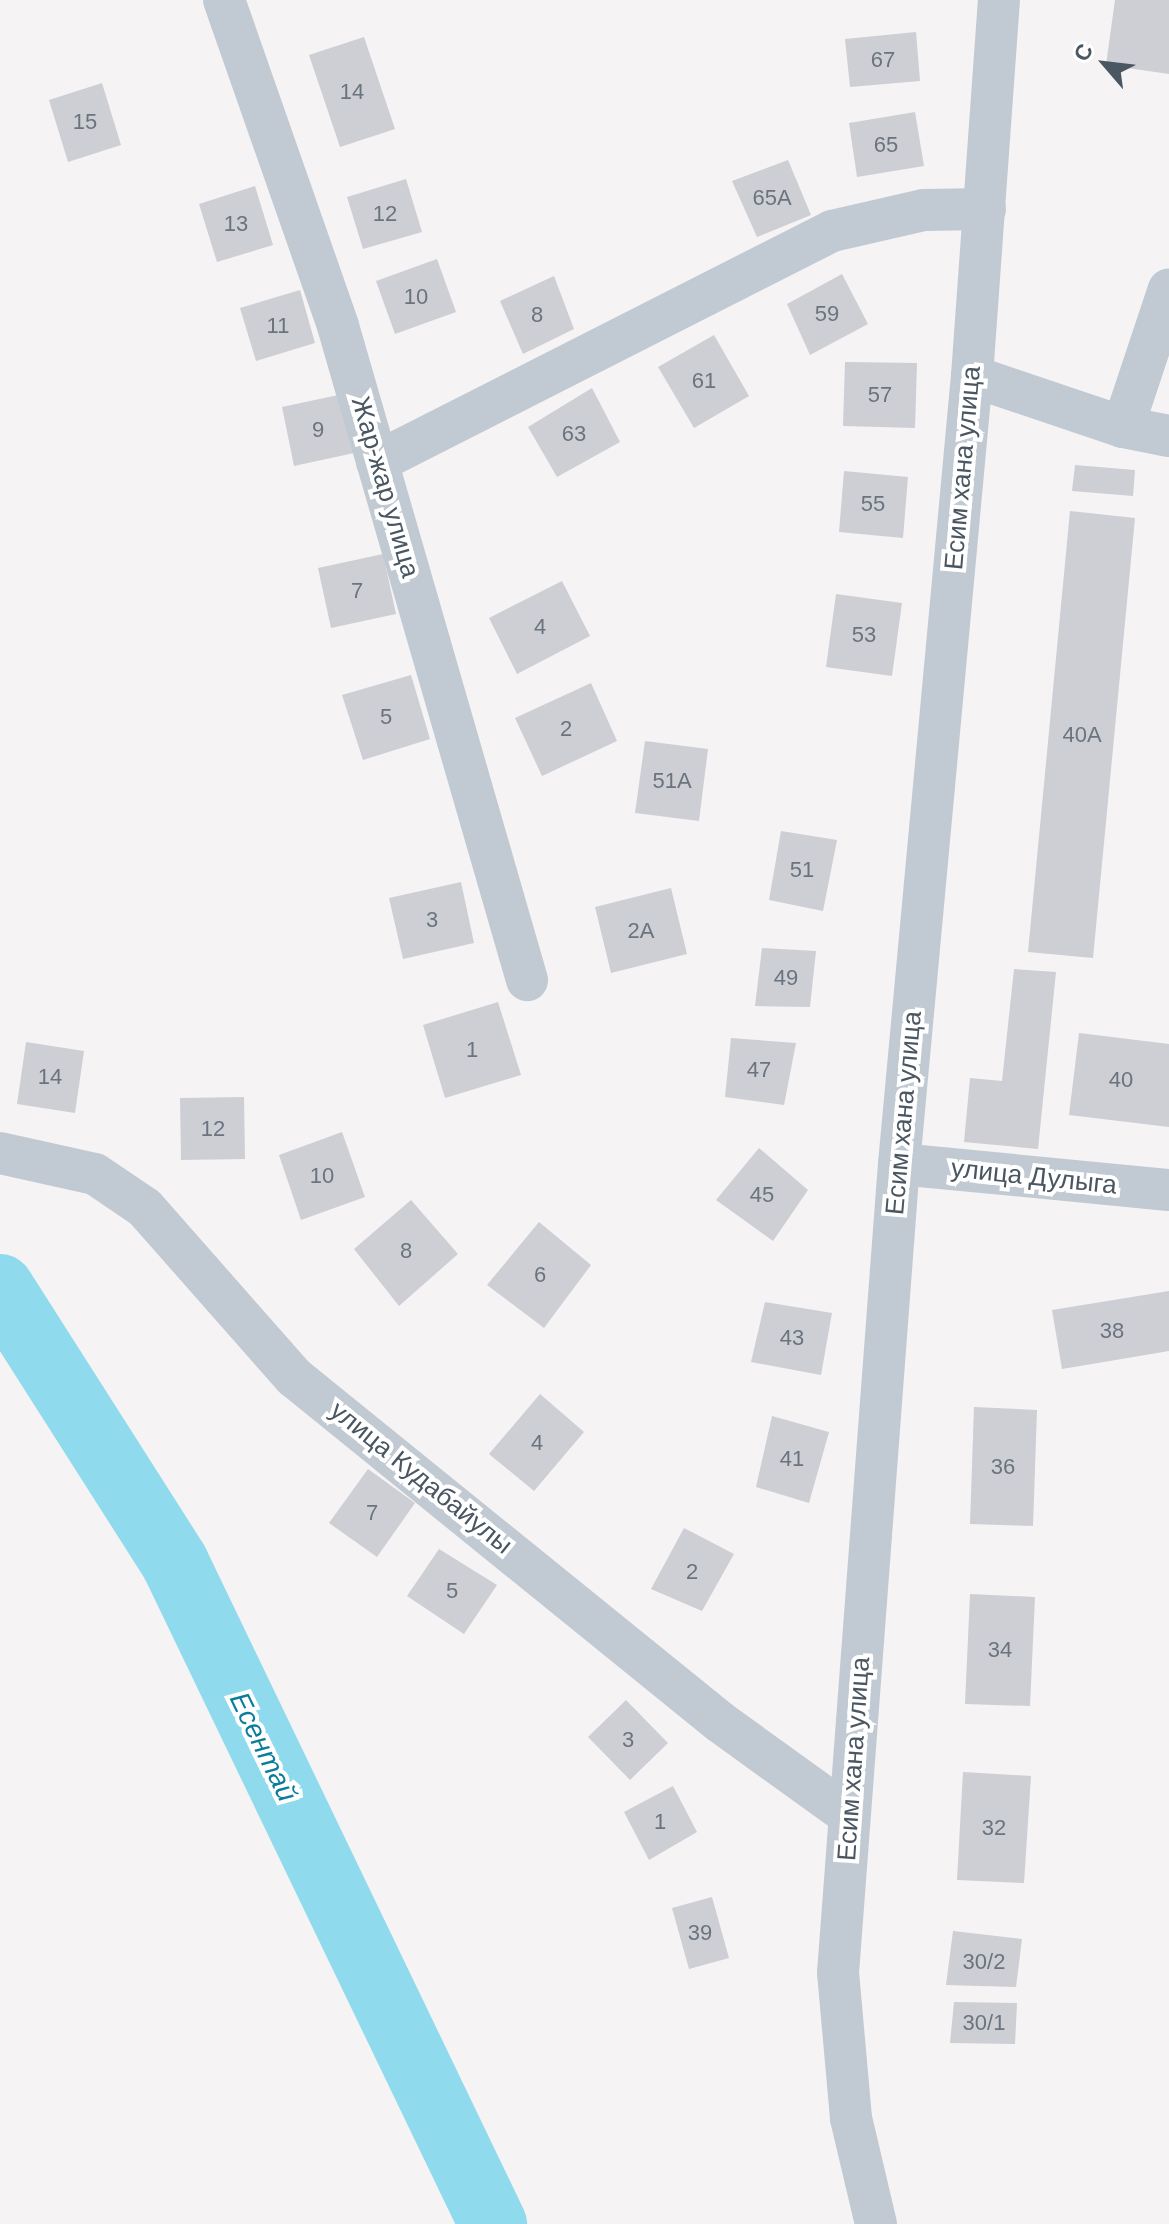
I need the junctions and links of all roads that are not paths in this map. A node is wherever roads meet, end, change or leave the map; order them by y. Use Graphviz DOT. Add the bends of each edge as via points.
graph roads {
  1 [pos="224,0"];
  2 [pos="999,0"];
  3 [pos="985,209"];
  4 [pos="1169,289"];
  5 [pos="972,376"];
  6 [pos="1123,427"];
  7 [pos="1169,436"];
  8 [pos="377,462"];
  9 [pos="527,980"];
  10 [pos="0,1153"];
  11 [pos="899,1164"];
  12 [pos="1169,1190"];
  13 [pos="849,1815"];
  14 [pos="876,2224"];
  1 -- 8 [label="street, Жар-жар улица" via="338,326"];
  2 -- 3 [label="street, Есим хана улица"];
  3 -- 5 [label="street, Есим хана улица"];
  3 -- 8 [label="street" via="924,210 832,231"];
  4 -- 6 [label="street"];
  5 -- 6 [label="street"];
  5 -- 11 [label="street, Есим хана улица"];
  6 -- 7 [label="street"];
  8 -- 9 [label="street, Жар-жар улица"];
  10 -- 13 [label="street, улица Кудабайулы" via="95,1174 145,1208 294,1377 720,1722"];
  11 -- 12 [label="street, улица Дулыга"];
  11 -- 13 [label="street, Есим хана улица"];
  13 -- 14 [label="street, Есим хана улица" via="838,1973 851,2118"];
}
